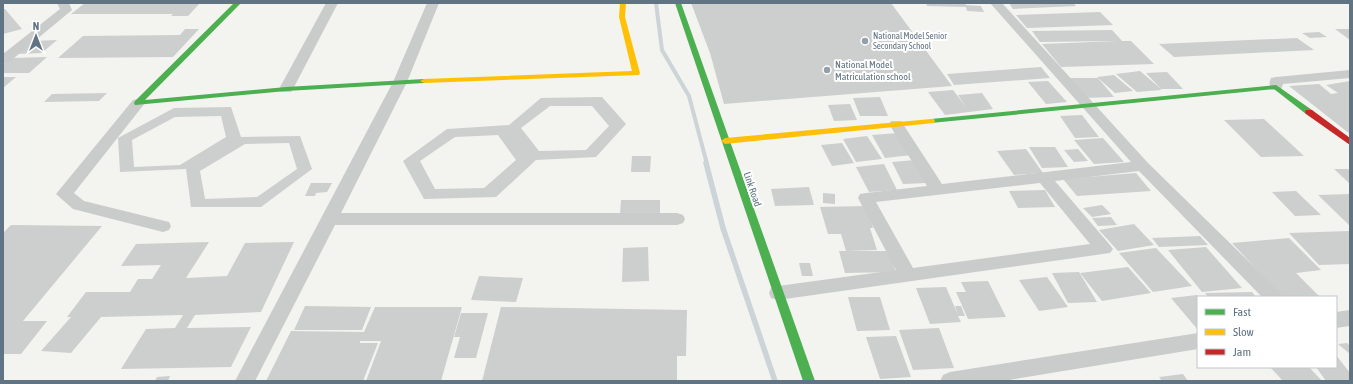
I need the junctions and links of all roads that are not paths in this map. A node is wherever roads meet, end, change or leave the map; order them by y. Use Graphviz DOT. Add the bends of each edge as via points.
graph roads {
  1 [pos="63,3"];
  2 [pos="238,3"];
  3 [pos="332,3"];
  4 [pos="433,3"];
  5 [pos="623,3"];
  6 [pos="678,3"];
  7 [pos="996,3"];
  8 [pos="3,60"];
  9 [pos="1350,74"];
  10 [pos="400,82"];
  11 [pos="1276,87"];
  12 [pos="286,89"];
  13 [pos="138,103"];
  14 [pos="1088,107"];
  15 [pos="896,124"];
  16 [pos="725,141"];
  17 [pos="1350,142"];
  18 [pos="1143,166"];
  19 [pos="1043,177"];
  20 [pos="938,190"];
  21 [pos="330,219"];
  22 [pos="677,219"];
  23 [pos="163,226"];
  24 [pos="908,275"];
  25 [pos="778,293"];
  26 [pos="1272,296"];
  27 [pos="1350,318"];
  28 [pos="1337,320"];
  29 [pos="1197,341"];
  30 [pos="245,381"];
  31 [pos="809,381"];
  32 [pos="950,381"];
  1 -- 8 [label="street" via="66,10"];
  2 -- 13 [label="street"];
  3 -- 12 [label="street"];
  4 -- 10 [label="street"];
  5 -- 10 [label="street" via="622,17 636,73"];
  6 -- 16 [label="street, Link Road"];
  7 -- 14 [label="street"];
  9 -- 11 [label="street" via="1276,81"];
  10 -- 12 [label="street"];
  10 -- 21 [label="street"];
  11 -- 14 [label="street"];
  11 -- 17 [label="street"];
  12 -- 13 [label="street"];
  13 -- 23 [label="street" via="64,194 79,206"];
  14 -- 15 [label="street"];
  14 -- 18 [label="street"];
  15 -- 16 [label="street"];
  15 -- 20 [label="street"];
  16 -- 25 [label="street, Link Road"];
  18 -- 19 [label="street"];
  18 -- 26 [label="street"];
  19 -- 20 [label="street"];
  19 -- 24 [label="street" via="1104,249"];
  20 -- 24 [label="street" via="866,198"];
  21 -- 22 [label="street"];
  21 -- 30 [label="street"];
  24 -- 25 [label="street"];
  25 -- 31 [label="street, Link Road"];
  27 -- 28 [label="street"];
  29 -- 32 [label="street"];
}
